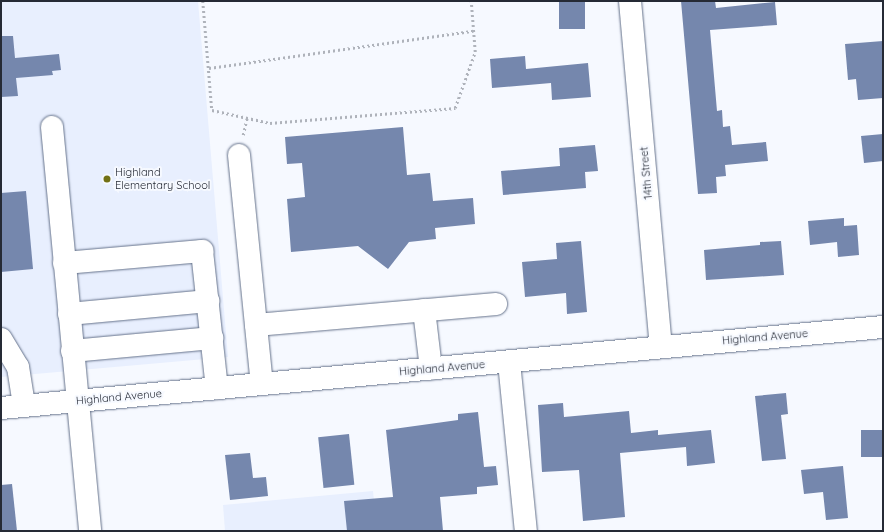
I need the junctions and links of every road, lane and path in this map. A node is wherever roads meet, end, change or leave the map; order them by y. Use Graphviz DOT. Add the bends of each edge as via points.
graph roads {
  1 [pos="203,1"];
  2 [pos="471,1"];
  3 [pos="630,1"];
  4 [pos="473,31"];
  5 [pos="209,68"];
  6 [pos="52,127"];
  7 [pos="239,155"];
  8 [pos="64,263"];
  9 [pos="208,301"];
  10 [pos="496,304"];
  11 [pos="424,310"];
  12 [pos="69,314"];
  13 [pos="256,325"];
  14 [pos="883,326"];
  15 [pos="1,338"];
  16 [pos="212,338"];
  17 [pos="661,346"];
  18 [pos="72,351"];
  19 [pos="509,362"];
  20 [pos="431,369"];
  21 [pos="262,384"];
  22 [pos="217,388"];
  23 [pos="77,401"];
  24 [pos="24,406"];
  25 [pos="1,408"];
  26 [pos="90,531"];
  27 [pos="526,531"];
  1 -- 5 [label="path"];
  2 -- 4 [label="path"];
  3 -- 17 [label="main road, 14th Street"];
  4 -- 5 [label="path"];
  4 -- 5 [label="path" via="476,52 455,108 270,123 212,110"];
  6 -- 8 [label="main road"];
  7 -- 13 [label="main road"];
  8 -- 9 [label="main road" via="202,250"];
  8 -- 12 [label="main road"];
  9 -- 12 [label="main road"];
  9 -- 16 [label="main road"];
  10 -- 11 [label="main road"];
  11 -- 13 [label="main road"];
  11 -- 20 [label="main road"];
  12 -- 18 [label="main road"];
  13 -- 21 [label="main road"];
  14 -- 17 [label="main road, Highland Avenue"];
  15 -- 24 [label="main road" via="18,367"];
  16 -- 18 [label="main road"];
  16 -- 22 [label="main road"];
  17 -- 19 [label="main road, Highland Avenue"];
  18 -- 23 [label="main road"];
  19 -- 20 [label="main road, Highland Avenue"];
  19 -- 27 [label="main road"];
  20 -- 21 [label="main road, Highland Avenue"];
  21 -- 22 [label="main road, Highland Avenue"];
  22 -- 23 [label="main road, Highland Avenue"];
  23 -- 24 [label="main road, Highland Avenue"];
  23 -- 26 [label="main road"];
  24 -- 25 [label="main road, Highland Avenue"];
}
